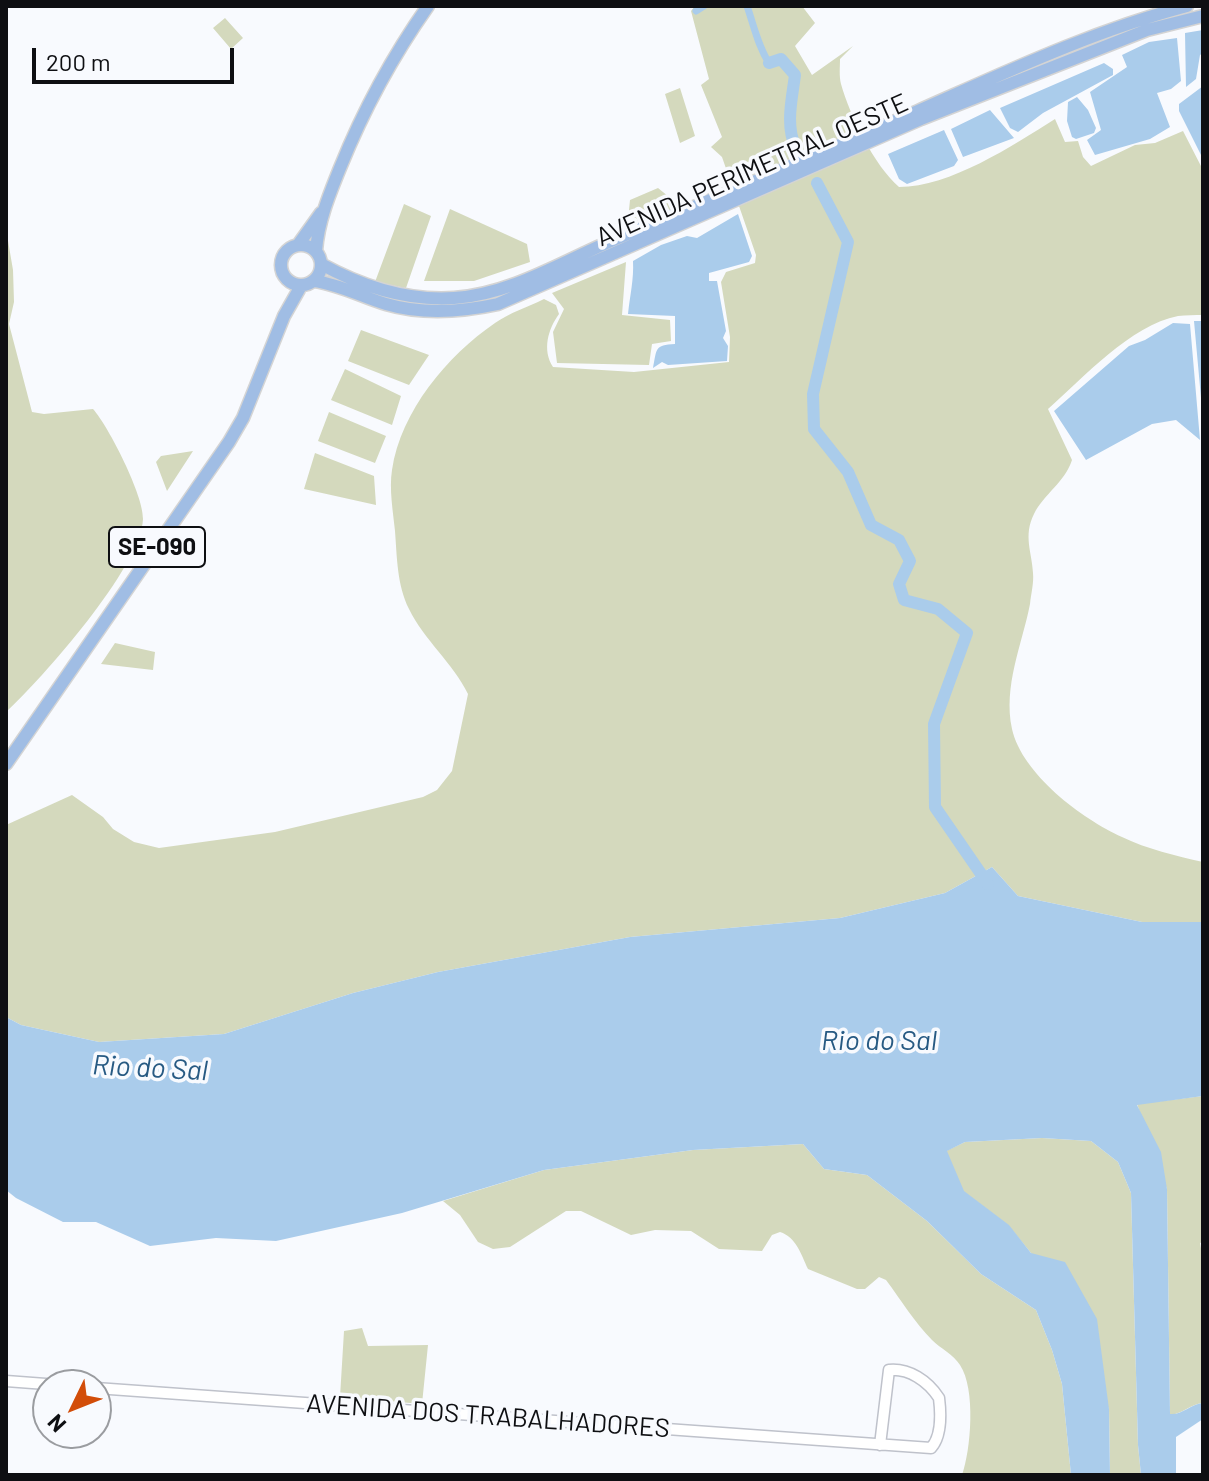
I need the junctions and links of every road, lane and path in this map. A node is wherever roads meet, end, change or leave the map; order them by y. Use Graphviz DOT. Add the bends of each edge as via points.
graph roads {
  1 [pos="428,6"];
  2 [pos="1187,6"];
  3 [pos="1203,16"];
  4 [pos="323,211"];
  5 [pos="298,245"];
  6 [pos="316,251"];
  7 [pos="321,264"];
  8 [pos="288,281"];
  9 [pos="314,281"];
  10 [pos="301,286"];
  11 [pos="284,316"];
  12 [pos="6,764"];
  13 [pos="6,1381"];
  14 [pos="32,1383"];
  15 [pos="112,1389"];
  16 [pos="880,1445"];
  1 -- 4 [label="main road, SE-090" via="373,94"];
  2 -- 7 [label="main road, AVENIDA PERIMETRAL OESTE" via="1069,44 508,287 425,298 382,290"];
  3 -- 9 [label="main road, AVENIDA PERIMETRAL OESTE" via="1147,30 921,119 498,304 421,311"];
  4 -- 5 [label="main road, SE-090"];
  4 -- 6 [label="main road, SE-090"];
  5 -- 6 [label="main road"];
  5 -- 8 [label="main road, SE-090" via="281,259"];
  6 -- 7 [label="main road"];
  7 -- 9 [label="main road"];
  8 -- 10 [label="main road"];
  8 -- 11 [label="main road, SE-090"];
  9 -- 10 [label="main road"];
  10 -- 11 [label="main road, SE-090"];
  11 -- 12 [label="main road, SE-090" via="229,442"];
  13 -- 14 [label="street"];
  15 -- 16 [label="street, AVENIDA DOS TRABALHADORES"];
  16 -- 16 [label="street, AVENIDA DOS TRABALHADORES" via="889,1370 905,1370 939,1398 938,1438 930,1449"];
}
